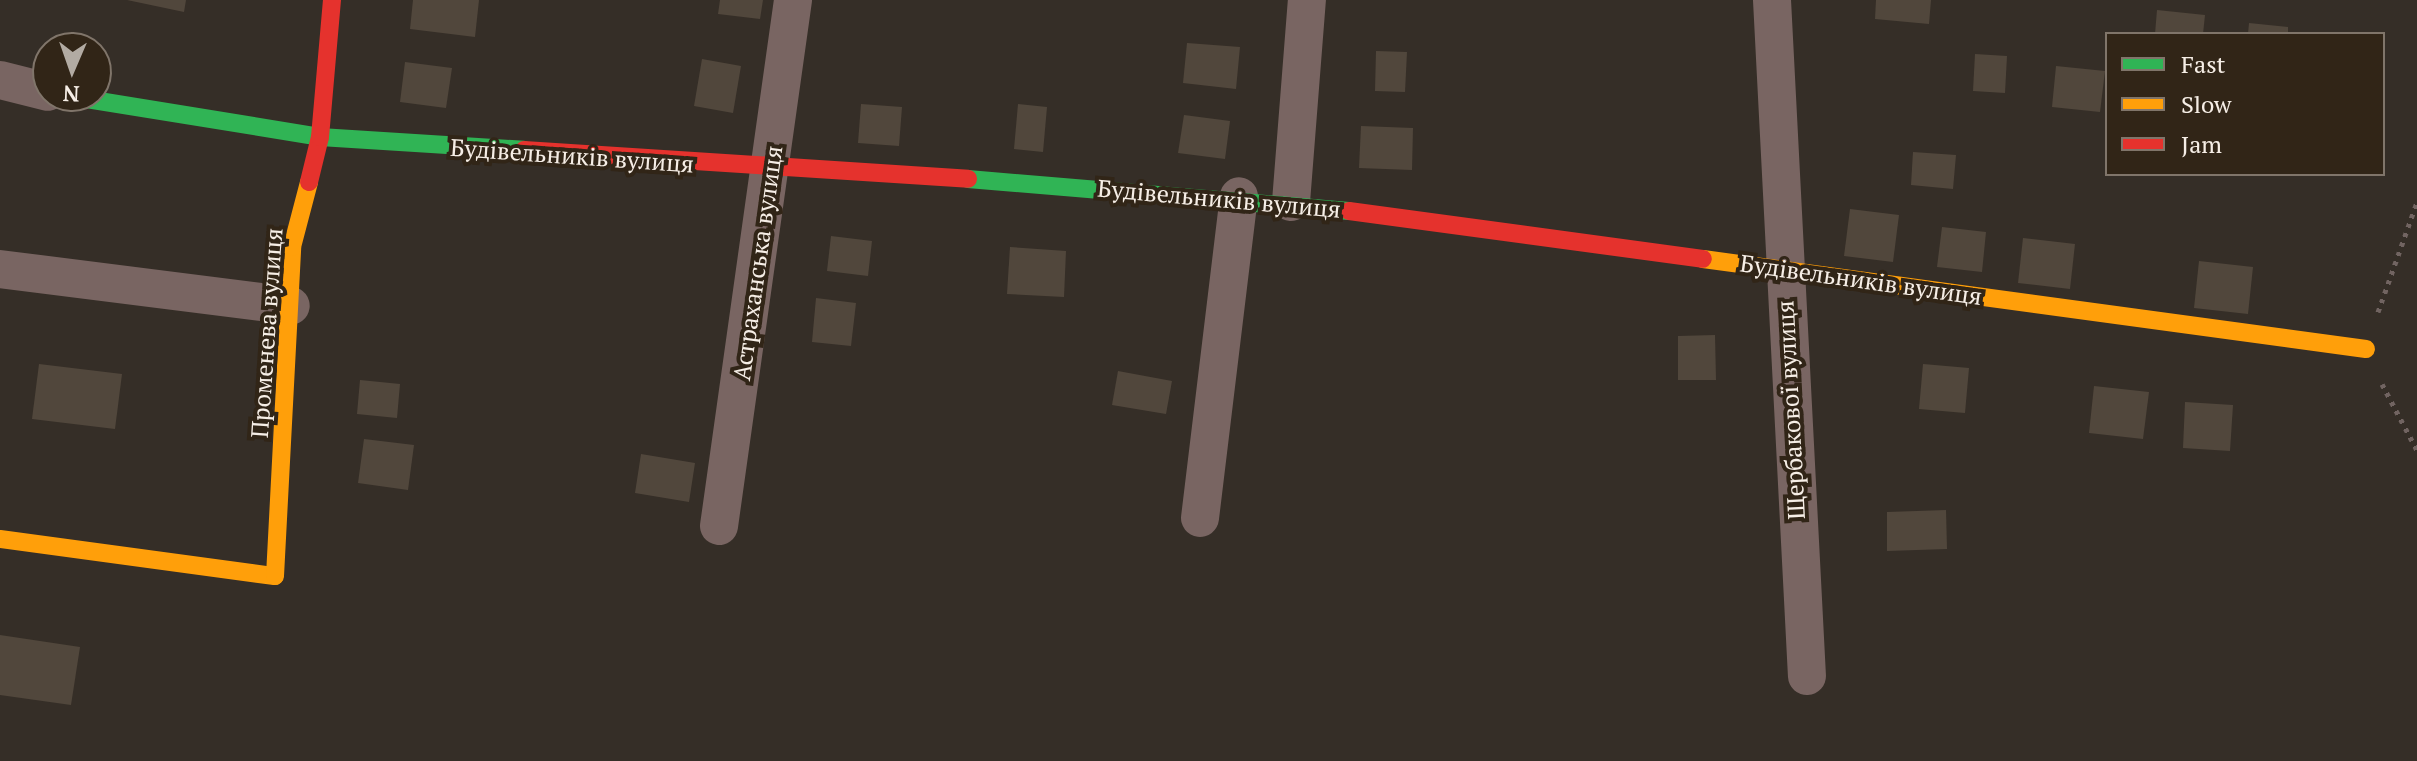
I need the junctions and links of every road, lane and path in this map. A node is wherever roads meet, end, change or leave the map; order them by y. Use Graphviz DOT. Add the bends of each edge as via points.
graph roads {
  1 [pos="332,0"];
  2 [pos="793,0"];
  3 [pos="1307,0"];
  4 [pos="1772,0"];
  5 [pos="0,80"];
  6 [pos="32,88"];
  7 [pos="112,103"];
  8 [pos="320,137"];
  9 [pos="772,171"];
  10 [pos="1239,196"];
  11 [pos="1291,202"];
  12 [pos="2417,202"];
  13 [pos="0,269"];
  14 [pos="1783,270"];
  15 [pos="291,306"];
  16 [pos="2366,349"];
  17 [pos="2417,450"];
  18 [pos="1200,518"];
  19 [pos="719,526"];
  20 [pos="0,539"];
  21 [pos="1807,676"];
  1 -- 8 [label="street, Променева вулиця"];
  2 -- 9 [label="street, Астраханська вулиця"];
  3 -- 11 [label="street"];
  4 -- 14 [label="street, Щербакової вулиця"];
  5 -- 6 [label="street"];
  7 -- 8 [label="street, Будівельників вулиця"];
  8 -- 9 [label="street, Будівельників вулиця"];
  8 -- 15 [label="street, Променева вулиця" via="292,247"];
  9 -- 10 [label="street, Будівельників вулиця"];
  9 -- 19 [label="street, Астраханська вулиця"];
  10 -- 11 [label="street, Будівельників вулиця"];
  10 -- 18 [label="street"];
  11 -- 14 [label="street, Будівельників вулиця"];
  12 -- 16 [label="path"];
  13 -- 15 [label="street"];
  14 -- 16 [label="street, Будівельників вулиця"];
  14 -- 21 [label="street, Щербакової вулиця"];
  15 -- 20 [label="street, Променева вулиця" via="275,576"];
  16 -- 17 [label="path"];
}
